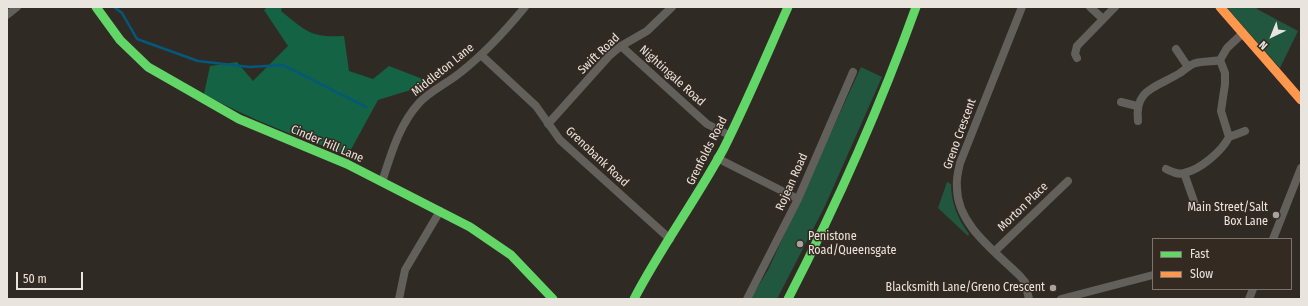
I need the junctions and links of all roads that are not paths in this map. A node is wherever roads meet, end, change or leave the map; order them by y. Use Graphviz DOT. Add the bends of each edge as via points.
graph roads {
  1 [pos="17,7"];
  2 [pos="96,7"];
  3 [pos="525,7"];
  4 [pos="672,7"];
  5 [pos="788,7"];
  6 [pos="916,7"];
  7 [pos="1022,7"];
  8 [pos="1090,7"];
  9 [pos="1115,7"];
  10 [pos="1220,7"];
  11 [pos="7,15"];
  12 [pos="1103,19"];
  13 [pos="1243,33"];
  14 [pos="621,46"];
  15 [pos="1176,49"];
  16 [pos="481,55"];
  17 [pos="1078,58"];
  18 [pos="1220,60"];
  19 [pos="1188,67"];
  20 [pos="853,72"];
  21 [pos="1301,100"];
  22 [pos="1121,102"];
  23 [pos="1137,106"];
  24 [pos="1138,121"];
  25 [pos="548,124"];
  26 [pos="1245,131"];
  27 [pos="730,135"];
  28 [pos="1230,136"];
  29 [pos="718,158"];
  30 [pos="1301,168"];
  31 [pos="1166,169"];
  32 [pos="1184,173"];
  33 [pos="1068,181"];
  34 [pos="382,182"];
  35 [pos="798,199"];
  36 [pos="1195,204"];
  37 [pos="440,212"];
  38 [pos="1273,238"];
  39 [pos="670,239"];
  40 [pos="995,251"];
  41 [pos="1152,275"];
  42 [pos="402,298"];
  43 [pos="553,299"];
  44 [pos="634,299"];
  45 [pos="747,299"];
  46 [pos="788,299"];
  47 [pos="1029,299"];
  48 [pos="1061,299"];
  1 -- 11 [label="street"];
  2 -- 34 [label="main road, Cinder Hill Lane" via="120,40 148,67 258,129 335,159"];
  3 -- 16 [label="street, Middleton Lane"];
  4 -- 14 [label="street, Swift Road" via="647,31"];
  5 -- 27 [label="main road, Grenfolds Road"];
  6 -- 46 [label="main road" via="852,166"];
  7 -- 40 [label="street, Greno Crescent" via="964,152 957,179 958,199 966,219"];
  8 -- 12 [label="street"];
  9 -- 12 [label="street"];
  10 -- 13 [label="main road"];
  12 -- 17 [label="street" via="1077,46 1075,54"];
  13 -- 18 [label="street" via="1227,48"];
  13 -- 21 [label="main road"];
  14 -- 25 [label="street, Swift Road"];
  14 -- 27 [label="street, Nightingale Road" via="707,124"];
  15 -- 19 [label="street"];
  16 -- 25 [label="street, Grenobank Road" via="536,106"];
  16 -- 34 [label="street, Middleton Lane" via="415,108 396,139"];
  18 -- 19 [label="street" via="1195,63"];
  18 -- 28 [label="street" via="1225,73 1221,111"];
  19 -- 23 [label="street" via="1153,87"];
  20 -- 35 [label="street, Rojean Road"];
  22 -- 23 [label="street"];
  23 -- 24 [label="street"];
  25 -- 39 [label="street, Grenobank Road" via="564,144"];
  26 -- 28 [label="street"];
  27 -- 29 [label="main road, Grenfolds Road"];
  28 -- 32 [label="street" via="1214,156"];
  29 -- 35 [label="street"];
  29 -- 39 [label="main road, Grenfolds Road"];
  30 -- 38 [label="street"];
  31 -- 32 [label="street"];
  32 -- 36 [label="street"];
  33 -- 40 [label="street, Morton Place"];
  34 -- 37 [label="main road, Cinder Hill Lane"];
  35 -- 45 [label="street, Rojean Road"];
  37 -- 42 [label="street" via="405,270"];
  37 -- 43 [label="main road, Cinder Hill Lane" via="470,227 500,247 534,277"];
  39 -- 44 [label="main road, Grenfolds Road" via="652,265"];
  40 -- 47 [label="street, Greno Crescent" via="1025,282"];
  41 -- 48 [label="street"];
}
